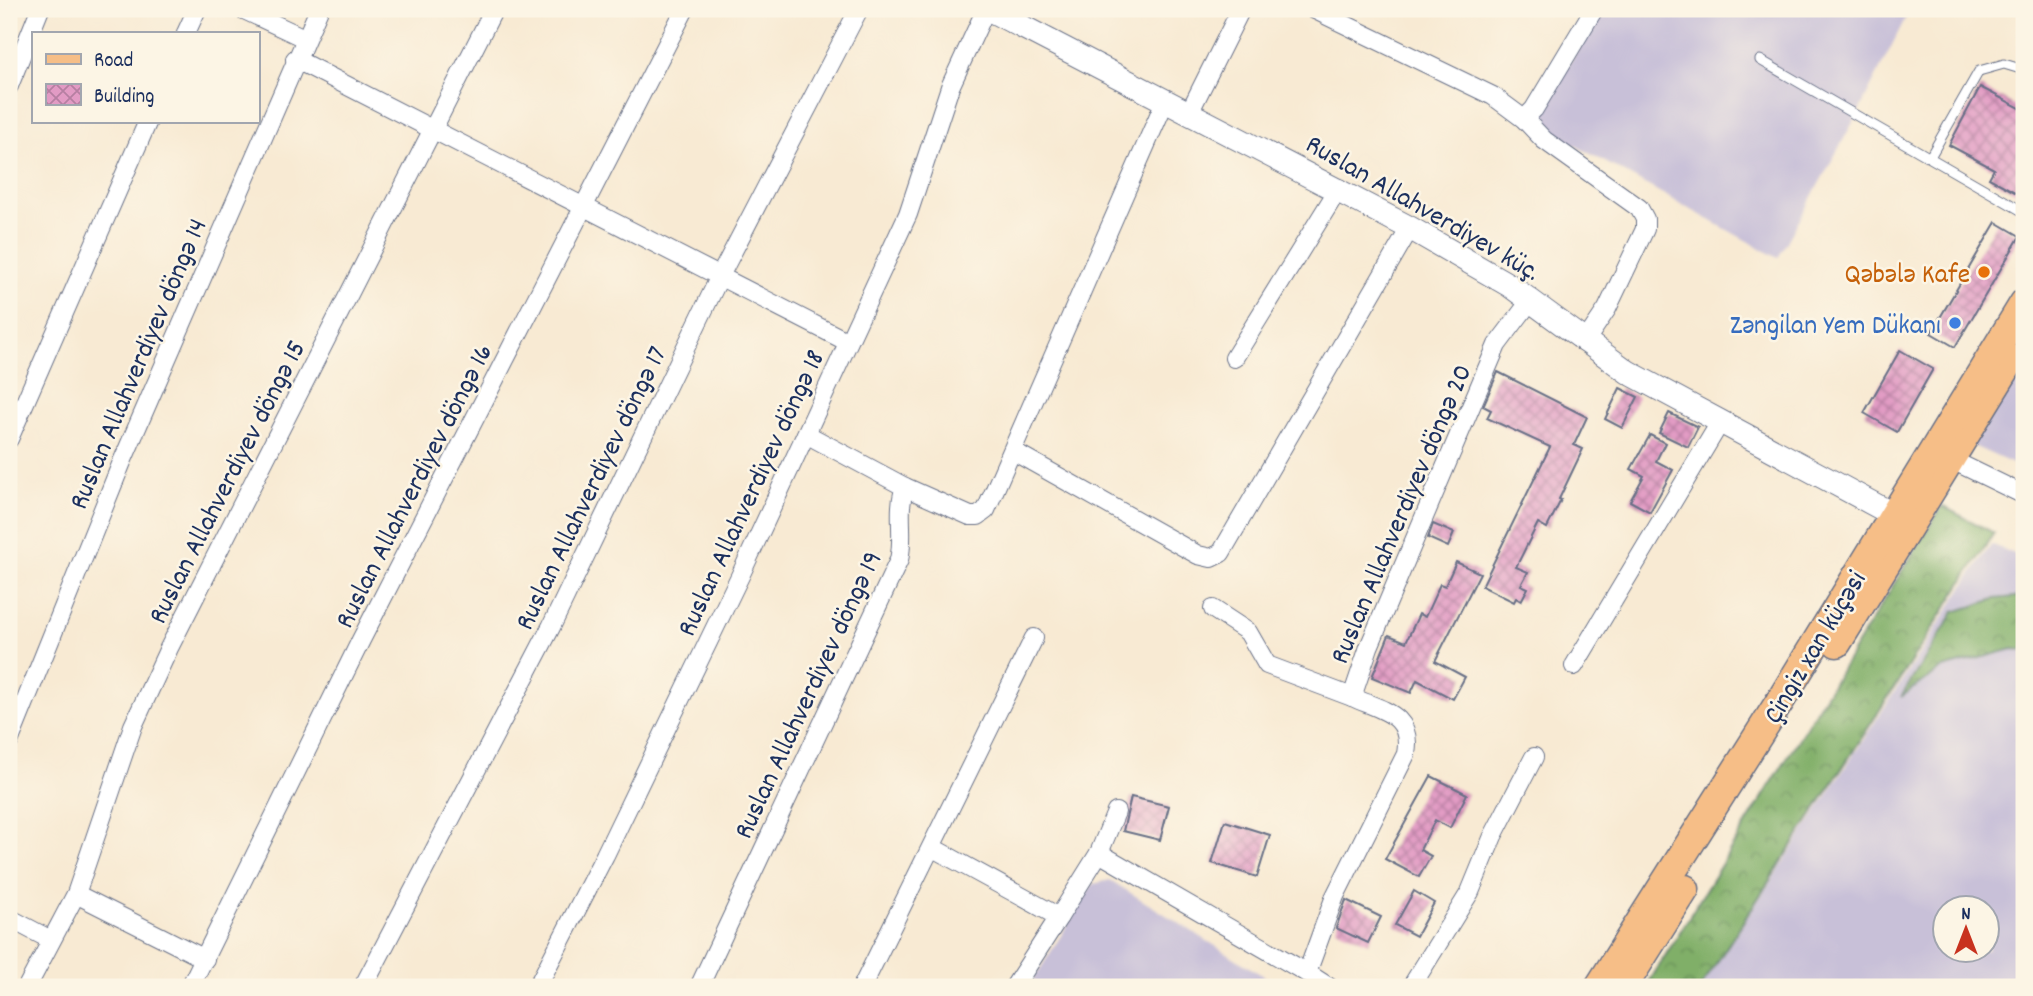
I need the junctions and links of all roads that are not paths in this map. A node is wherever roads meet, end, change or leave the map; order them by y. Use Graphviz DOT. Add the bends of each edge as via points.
graph roads {
  1 [pos="40,9"];
  2 [pos="197,9"];
  3 [pos="242,9"];
  4 [pos="319,9"];
  5 [pos="494,9"];
  6 [pos="685,9"];
  7 [pos="859,9"];
  8 [pos="987,9"];
  9 [pos="1241,9"];
  10 [pos="1313,9"];
  11 [pos="1594,9"];
  12 [pos="186,32"];
  13 [pos="304,38"];
  14 [pos="295,59"];
  15 [pos="1760,60"];
  16 [pos="2024,71"];
  17 [pos="9,86"];
  18 [pos="1166,99"];
  19 [pos="1190,111"];
  20 [pos="1524,120"];
  21 [pos="148,122"];
  22 [pos="433,128"];
  23 [pos="1930,158"];
  24 [pos="1339,188"];
  25 [pos="585,207"];
  26 [pos="2024,212"];
  27 [pos="1410,228"];
  28 [pos="720,274"];
  29 [pos="1531,300"];
  30 [pos="2024,303"];
  31 [pos="848,342"];
  32 [pos="1584,343"];
  33 [pos="2020,356"];
  34 [pos="1234,358"];
  35 [pos="1720,421"];
  36 [pos="806,434"];
  37 [pos="9,439"];
  38 [pos="1013,451"];
  39 [pos="1950,459"];
  40 [pos="905,487"];
  41 [pos="2024,495"];
  42 [pos="1892,514"];
  43 [pos="1213,609"];
  44 [pos="1034,638"];
  45 [pos="1574,666"];
  46 [pos="1352,697"];
  47 [pos="9,742"];
  48 [pos="1534,757"];
  49 [pos="1116,811"];
  50 [pos="933,848"];
  51 [pos="1098,853"];
  52 [pos="76,894"];
  53 [pos="1059,917"];
  54 [pos="9,918"];
  55 [pos="51,940"];
  56 [pos="205,958"];
  57 [pos="1307,973"];
  58 [pos="27,987"];
  59 [pos="190,987"];
  60 [pos="363,987"];
  61 [pos="537,987"];
  62 [pos="699,987"];
  63 [pos="862,987"];
  64 [pos="1014,987"];
  65 [pos="1329,987"];
  66 [pos="1411,987"];
  67 [pos="1599,987"];
  68 [pos="1623,987"];
  1 -- 17 [label="street"];
  2 -- 12 [label="street"];
  3 -- 13 [label="street"];
  4 -- 13 [label="street, Ruslan Allahverdiyev döngə 14"];
  5 -- 22 [label="street, Ruslan Allahverdiyev döngə 15"];
  6 -- 25 [label="street, Ruslan Allahverdiyev döngə 16"];
  7 -- 28 [label="street, Ruslan Allahverdiyev döngə 17"];
  8 -- 18 [label="street, Ruslan Allahverdiyev küç."];
  8 -- 31 [label="street, Ruslan Allahverdiyev döngə 18" via="950,87 908,214"];
  9 -- 19 [label="street"];
  10 -- 20 [label="street" via="1493,96"];
  11 -- 20 [label="street"];
  13 -- 14 [label="street, Ruslan Allahverdiyev döngə 14"];
  14 -- 22 [label="street"];
  14 -- 47 [label="street, Ruslan Allahverdiyev döngə 14" via="122,461"];
  15 -- 23 [label="lane"];
  16 -- 23 [label="lane" via="2004,64 1979,71"];
  18 -- 19 [label="street, Ruslan Allahverdiyev küç."];
  18 -- 38 [label="street"];
  19 -- 24 [label="street, Ruslan Allahverdiyev küç."];
  20 -- 32 [label="street" via="1544,140 1639,208 1645,219 1645,229 1607,309"];
  21 -- 37 [label="street"];
  22 -- 25 [label="street"];
  22 -- 52 [label="street, Ruslan Allahverdiyev döngə 15" via="138,715"];
  23 -- 26 [label="lane"];
  24 -- 27 [label="street, Ruslan Allahverdiyev küç."];
  24 -- 34 [label="street"];
  25 -- 28 [label="street"];
  25 -- 56 [label="street, Ruslan Allahverdiyev döngə 16" via="361,640"];
  27 -- 29 [label="street, Ruslan Allahverdiyev küç."];
  27 -- 38 [label="street" via="1221,553 1211,558 1198,555"];
  28 -- 31 [label="street"];
  28 -- 60 [label="street, Ruslan Allahverdiyev döngə 17" via="551,627"];
  29 -- 32 [label="street, Ruslan Allahverdiyev küç."];
  29 -- 46 [label="street, Ruslan Allahverdiyev döngə 20" via="1497,345"];
  30 -- 42 [label="main road, Çingiz xan küçəsi"];
  31 -- 36 [label="street, Ruslan Allahverdiyev döngə 18"];
  32 -- 35 [label="street, Ruslan Allahverdiyev küç."];
  33 -- 39 [label="main road, Çingiz xan küçəsi"];
  35 -- 42 [label="street, Ruslan Allahverdiyev küç."];
  35 -- 45 [label="street"];
  36 -- 40 [label="street"];
  36 -- 61 [label="street, Ruslan Allahverdiyev döngə 18"];
  38 -- 40 [label="street" via="986,510 978,516"];
  39 -- 41 [label="street"];
  39 -- 68 [label="main road, Çingiz xan küçəsi"];
  40 -- 62 [label="street, Ruslan Allahverdiyev döngə 19" via="900,500 900,560"];
  42 -- 67 [label="main road, Çingiz xan küçəsi"];
  43 -- 46 [label="street" via="1248,632 1267,665"];
  44 -- 50 [label="street"];
  46 -- 57 [label="street, Ruslan Allahverdiyev döngə 20" via="1396,716 1405,726 1406,754 1335,896"];
  48 -- 66 [label="street" via="1470,892"];
  49 -- 51 [label="street"];
  50 -- 53 [label="street"];
  50 -- 63 [label="street"];
  51 -- 53 [label="street"];
  51 -- 57 [label="street"];
  52 -- 55 [label="street, Ruslan Allahverdiyev döngə 15"];
  52 -- 56 [label="street"];
  53 -- 64 [label="street"];
  54 -- 55 [label="street"];
  55 -- 58 [label="street, Ruslan Allahverdiyev döngə 15"];
  56 -- 59 [label="street, Ruslan Allahverdiyev döngə 16"];
  57 -- 65 [label="street"];
}
